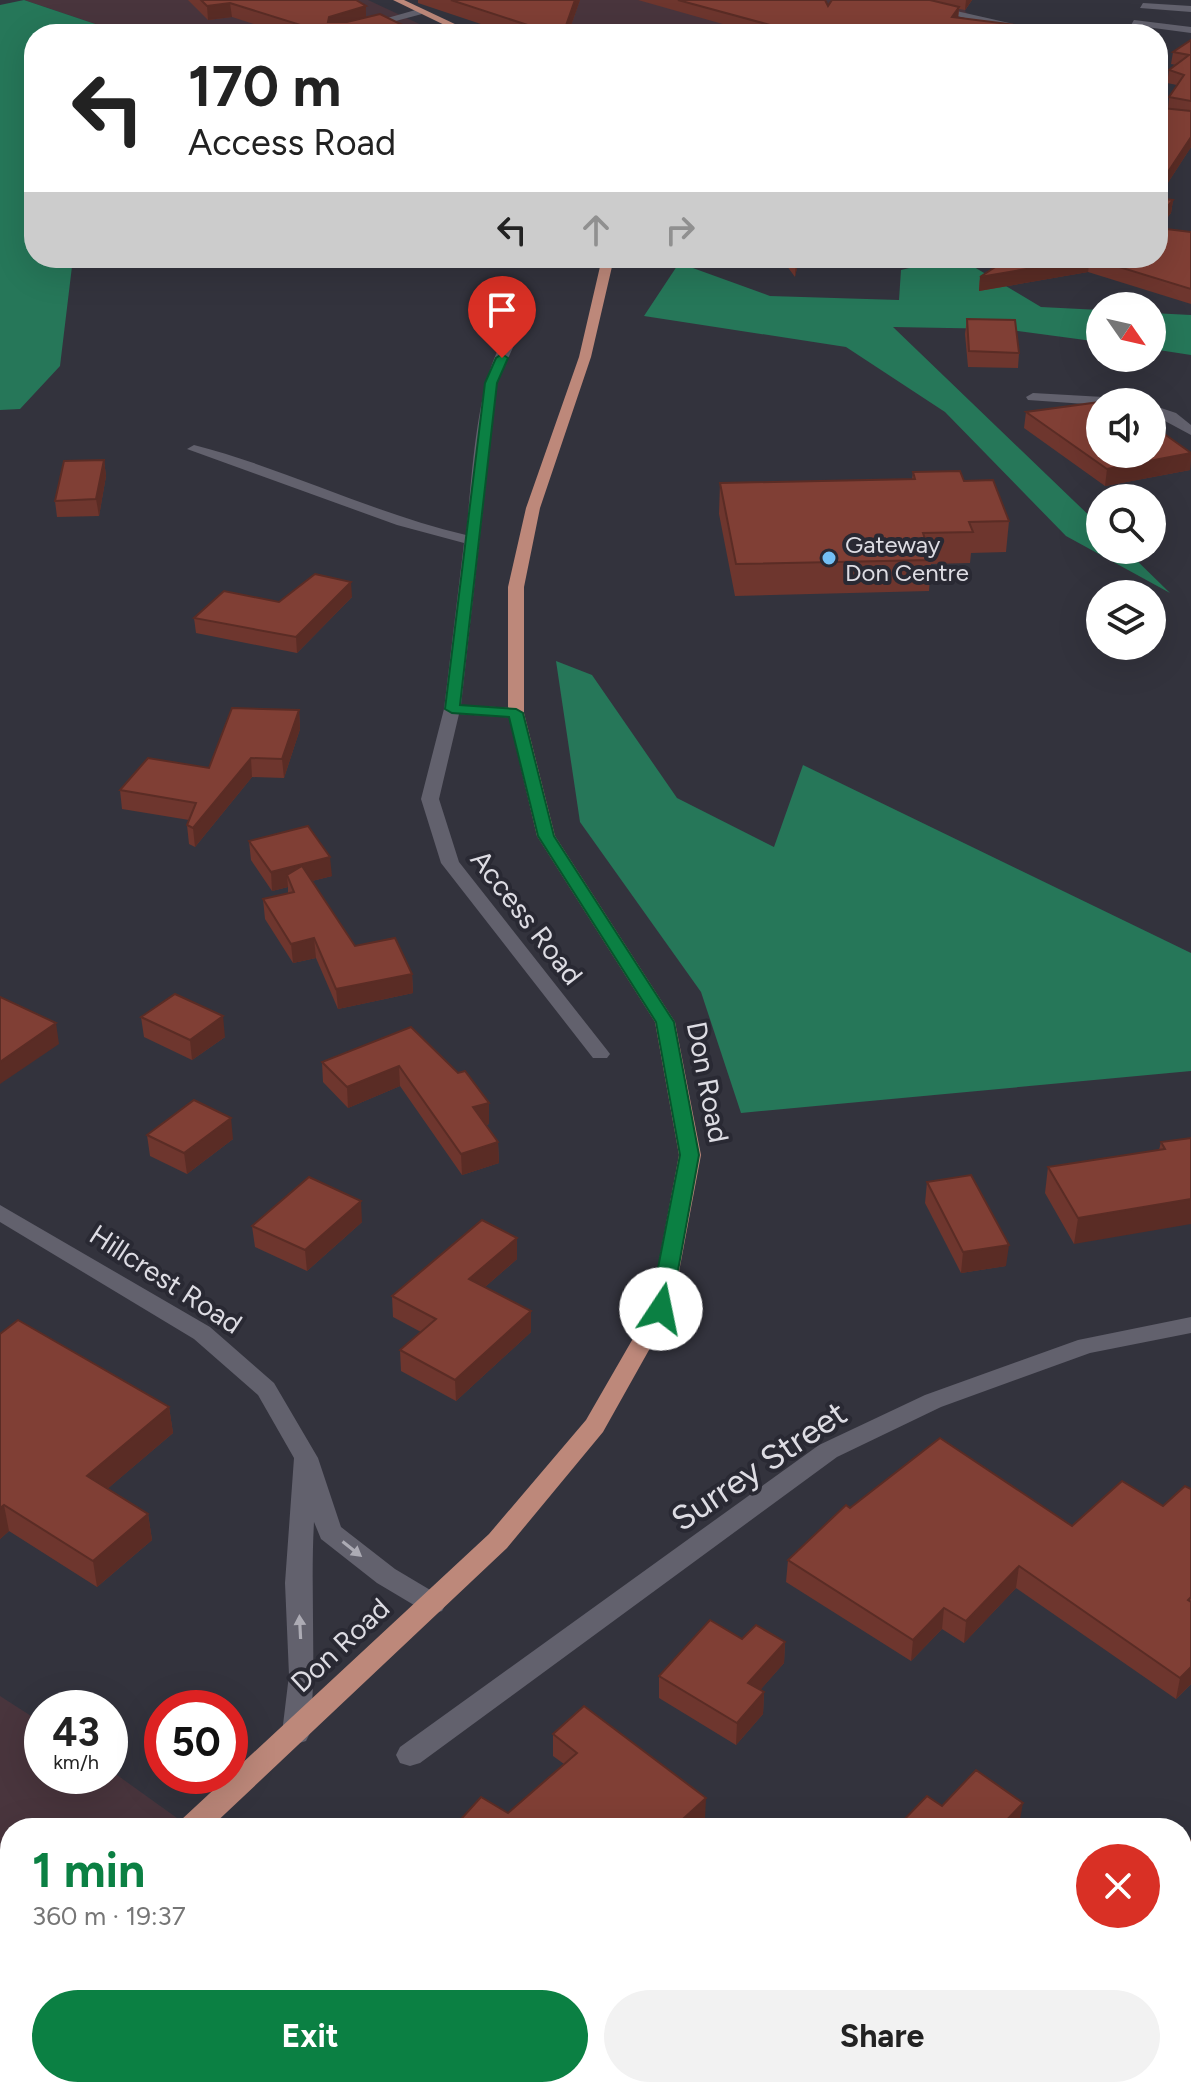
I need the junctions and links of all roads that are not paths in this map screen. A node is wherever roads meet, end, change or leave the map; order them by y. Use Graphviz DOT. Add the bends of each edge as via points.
graph roads {
  1 [pos="397,0"];
  2 [pos="896,0"];
  3 [pos="1145,3"];
  4 [pos="1191,9"];
  5 [pos="419,12"];
  6 [pos="1134,23"];
  7 [pos="374,24"];
  8 [pos="447,24"];
  9 [pos="1000,24"];
  10 [pos="1142,24"];
  11 [pos="1168,27"];
  12 [pos="1191,30"];
  13 [pos="606,268"];
  14 [pos="522,324"];
  15 [pos="1033,397"];
  16 [pos="1086,400"];
  17 [pos="1166,414"];
  18 [pos="1191,431"];
  19 [pos="194,449"];
  20 [pos="473,541"];
  21 [pos="452,709"];
  22 [pos="516,713"];
  23 [pos="600,1054"];
  24 [pos="0,1212"];
  25 [pos="1191,1325"];
  26 [pos="306,1458"];
  27 [pos="433,1604"];
  28 [pos="296,1733"];
  29 [pos="410,1755"];
  30 [pos="202,1818"];
  1 -- 5 [label="main road"];
  2 -- 9 [label="street"];
  3 -- 4 [label="street"];
  3 -- 6 [label="street"];
  5 -- 7 [label="street"];
  5 -- 8 [label="main road"];
  6 -- 10 [label="street"];
  11 -- 12 [label="street"];
  13 -- 22 [label="main road, Don Road" via="585,357 533,508 516,587"];
  14 -- 20 [label="street, Access Road" via="513,332 491,383"];
  15 -- 16 [label="street"];
  17 -- 18 [label="street"];
  19 -- 20 [label="street" via="410,526"];
  20 -- 21 [label="street, Access Road"];
  21 -- 22 [label="street"];
  21 -- 23 [label="street, Access Road" via="430,799 450,863"];
  22 -- 27 [label="main road, Don Road" via="546,836 665,1022 690,1155 661,1309 595,1426 498,1541"];
  24 -- 26 [label="street, Hillcrest Road" via="202,1333 266,1389"];
  25 -- 29 [label="street, Surrey Street" via="1073,1351 933,1401 828,1451"];
  26 -- 27 [label="street, Hillcrest Road, one-way" via="330,1532"];
  28 -- 26 [label="street, one-way"];
  27 -- 28 [label="main road, Don Road"];
  28 -- 30 [label="main road, Don Road"];
}
